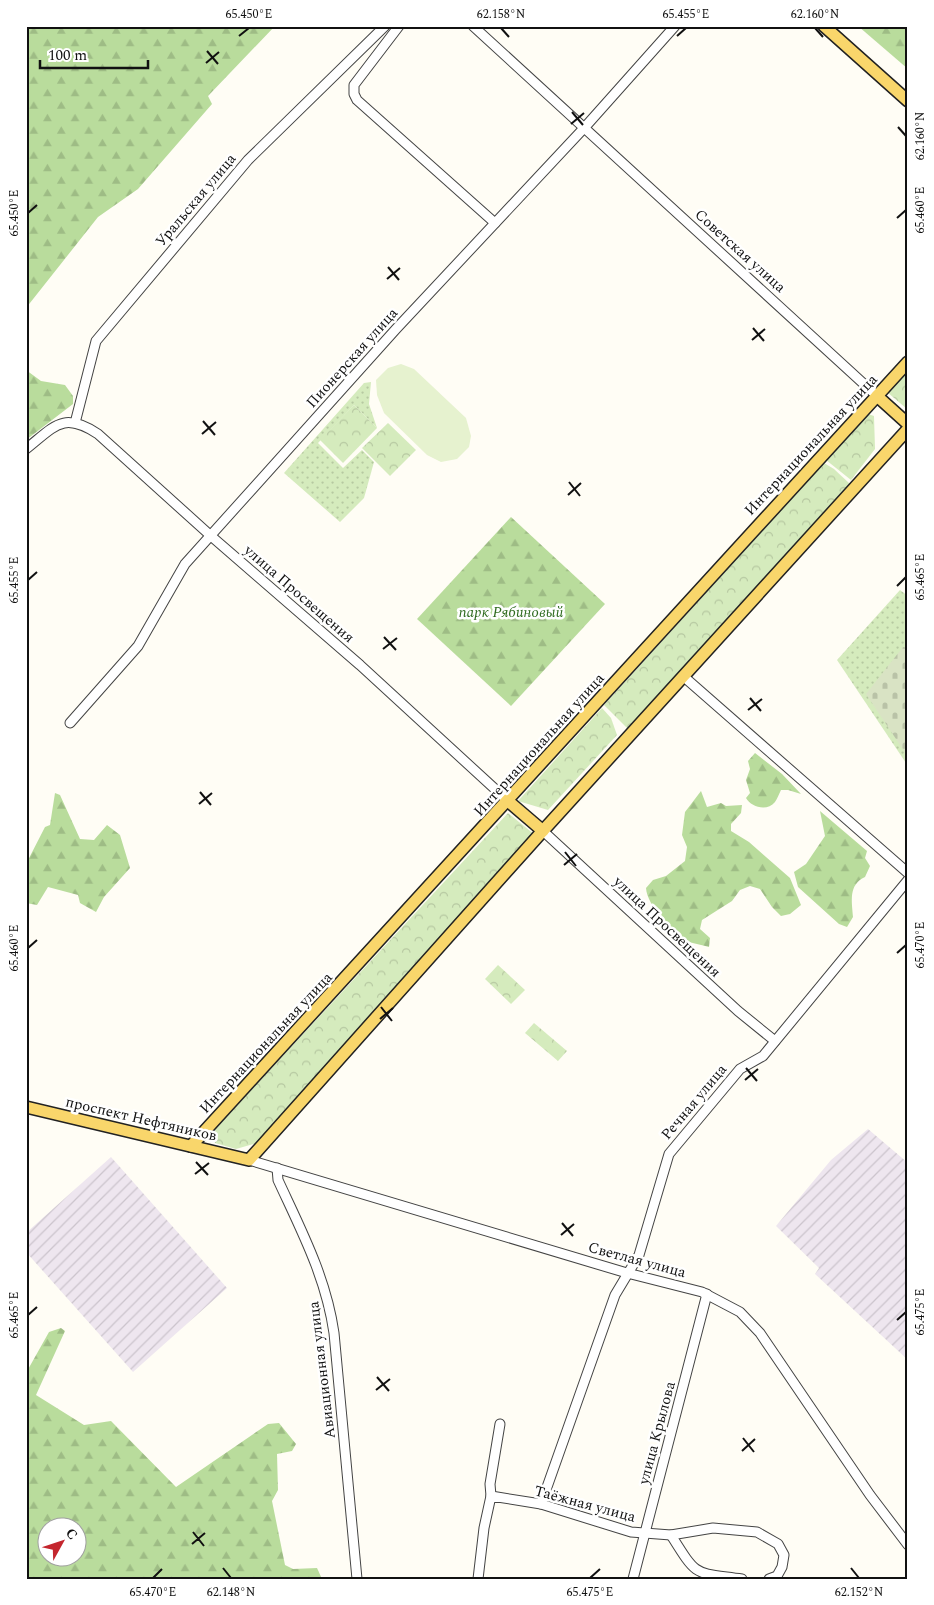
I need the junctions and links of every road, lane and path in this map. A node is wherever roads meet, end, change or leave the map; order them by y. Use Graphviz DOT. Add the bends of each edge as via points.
graph roads {
  1 [pos="386,26"];
  2 [pos="399,26"];
  3 [pos="473,26"];
  4 [pos="675,26"];
  5 [pos="824,26"];
  6 [pos="908,101"];
  7 [pos="585,128"];
  8 [pos="495,223"];
  9 [pos="908,362"];
  10 [pos="877,396"];
  11 [pos="75,423"];
  12 [pos="908,424"];
  13 [pos="908,429"];
  14 [pos="26,449"];
  15 [pos="211,536"];
  16 [pos="683,676"];
  17 [pos="70,724"];
  18 [pos="508,802"];
  19 [pos="542,831"];
  20 [pos="908,872"];
  21 [pos="908,880"];
  22 [pos="775,1041"];
  23 [pos="26,1107"];
  24 [pos="192,1146"];
  25 [pos="249,1160"];
  26 [pos="277,1168"];
  27 [pos="627,1273"];
  28 [pos="708,1294"];
  29 [pos="500,1424"];
  30 [pos="491,1496"];
  31 [pos="541,1504"];
  32 [pos="644,1533"];
  33 [pos="671,1535"];
  34 [pos="908,1545"];
  35 [pos="357,1579"];
  36 [pos="478,1579"];
  37 [pos="633,1579"];
  38 [pos="742,1579"];
  39 [pos="769,1579"];
  1 -- 11 [label="street, Уральская улица" via="248,160 96,341"];
  2 -- 8 [label="street" via="354,85 354,94"];
  3 -- 7 [label="street, Советская улица"];
  4 -- 7 [label="street, Пионерская улица"];
  5 -- 6 [label="main road"];
  7 -- 8 [label="street, Пионерская улица"];
  7 -- 10 [label="street, Советская улица"];
  8 -- 15 [label="street, Пионерская улица"];
  9 -- 10 [label="main road, Интернациональная улица"];
  10 -- 12 [label="main road"];
  10 -- 18 [label="main road, Интернациональная улица"];
  11 -- 14 [label="street, улица Просвещения" via="64,421"];
  11 -- 15 [label="street, улица Просвещения" via="83,424 98,434"];
  13 -- 16 [label="main road"];
  15 -- 17 [label="street, Пионерская улица" via="185,564 138,646"];
  15 -- 18 [label="street, улица Просвещения" via="360,665"];
  16 -- 19 [label="main road"];
  16 -- 20 [label="street"];
  18 -- 19 [label="main road"];
  18 -- 24 [label="main road, Интернациональная улица"];
  19 -- 22 [label="street, улица Просвещения"];
  19 -- 25 [label="main road"];
  21 -- 22 [label="street, Речная улица"];
  22 -- 27 [label="street, Речная улица" via="763,1056 740,1069 672,1149 639,1255"];
  23 -- 24 [label="main road, проспект Нефтяников"];
  24 -- 25 [label="main road, проспект Нефтяников"];
  25 -- 26 [label="street, Светлая улица"];
  26 -- 27 [label="street, Светлая улица"];
  26 -- 35 [label="street, Авиационная улица" via="278,1180 313,1253 331,1312"];
  27 -- 28 [label="street, Светлая улица"];
  27 -- 31 [label="street, Речная улица" via="615,1295"];
  28 -- 32 [label="street, улица Крылова"];
  28 -- 34 [label="street, Светлая улица" via="740,1312 760,1333 870,1495"];
  29 -- 30 [label="street"];
  30 -- 31 [label="street, Таёжная улица"];
  30 -- 36 [label="street"];
  31 -- 32 [label="street, Таёжная улица"];
  32 -- 33 [label="street, Таёжная улица"];
  32 -- 37 [label="street, улица Крылова"];
  33 -- 38 [label="street" via="695,1570"];
  33 -- 39 [label="street, Таёжная улица" via="713,1528 749,1531 769,1537 784,1555 777,1576"];
}
